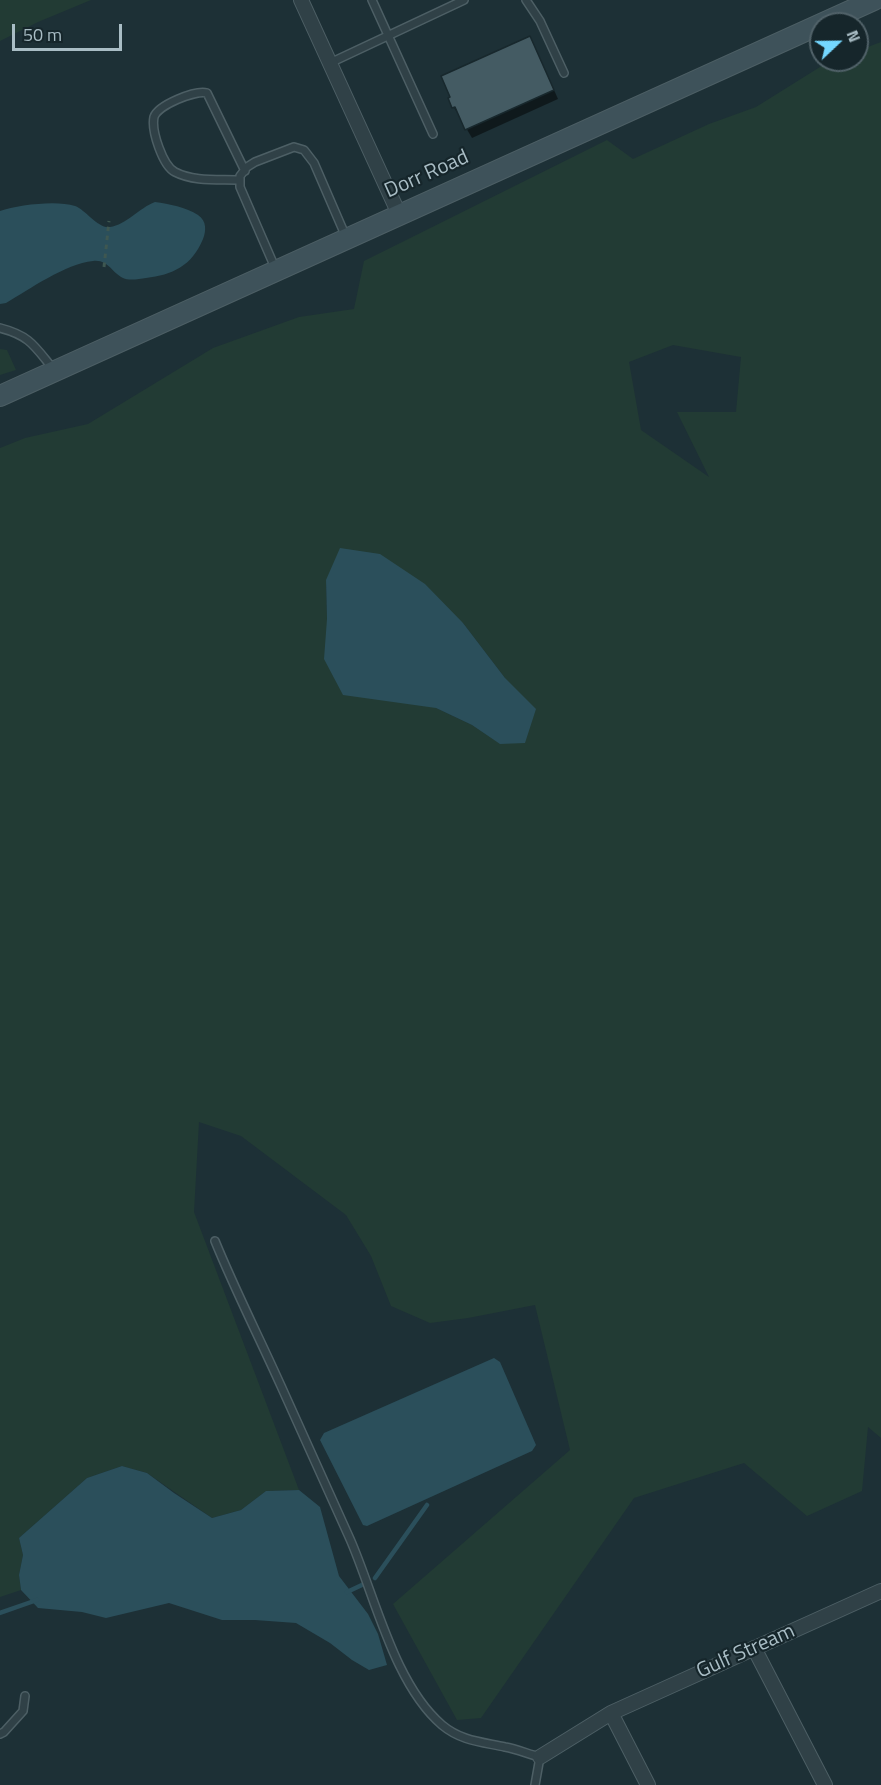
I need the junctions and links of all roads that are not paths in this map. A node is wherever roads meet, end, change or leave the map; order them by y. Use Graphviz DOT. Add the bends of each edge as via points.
graph roads {
  1 [pos="301,0"];
  2 [pos="372,0"];
  3 [pos="464,0"];
  4 [pos="526,0"];
  5 [pos="874,0"];
  6 [pos="388,35"];
  7 [pos="330,63"];
  8 [pos="564,73"];
  9 [pos="434,134"];
  10 [pos="244,171"];
  11 [pos="240,180"];
  12 [pos="399,214"];
  13 [pos="347,238"];
  14 [pos="276,270"];
  15 [pos="0,328"];
  16 [pos="54,370"];
  17 [pos="0,396"];
  18 [pos="215,1241"];
  19 [pos="881,1591"];
  20 [pos="754,1648"];
  21 [pos="25,1695"];
  22 [pos="611,1713"];
  23 [pos="0,1734"];
  24 [pos="540,1757"];
  25 [pos="535,1785"];
  26 [pos="648,1785"];
  27 [pos="825,1785"];
  1 -- 7 [label="street"];
  2 -- 6 [label="lane"];
  3 -- 6 [label="lane"];
  4 -- 8 [label="lane"];
  5 -- 12 [label="street, Dorr Road" via="842,10"];
  6 -- 7 [label="lane"];
  6 -- 9 [label="lane"];
  7 -- 12 [label="street"];
  10 -- 11 [label="lane"];
  10 -- 11 [label="lane" via="207,93 192,93 154,117 161,154 169,168 192,178"];
  10 -- 13 [label="lane" via="255,162 294,147 304,150 314,163"];
  11 -- 14 [label="lane"];
  12 -- 13 [label="street, Dorr Road"];
  13 -- 14 [label="street, Dorr Road"];
  14 -- 16 [label="street, Dorr Road"];
  15 -- 16 [label="lane" via="29,340"];
  16 -- 17 [label="street, Dorr Road"];
  18 -- 24 [label="lane" via="414,1691 426,1709 456,1735"];
  19 -- 20 [label="street, Gulf Stream"];
  20 -- 22 [label="street, Gulf Stream"];
  20 -- 27 [label="street"];
  21 -- 23 [label="lane" via="23,1711"];
  22 -- 24 [label="street, Gulf Stream"];
  22 -- 26 [label="street"];
  24 -- 25 [label="lane"];
}
